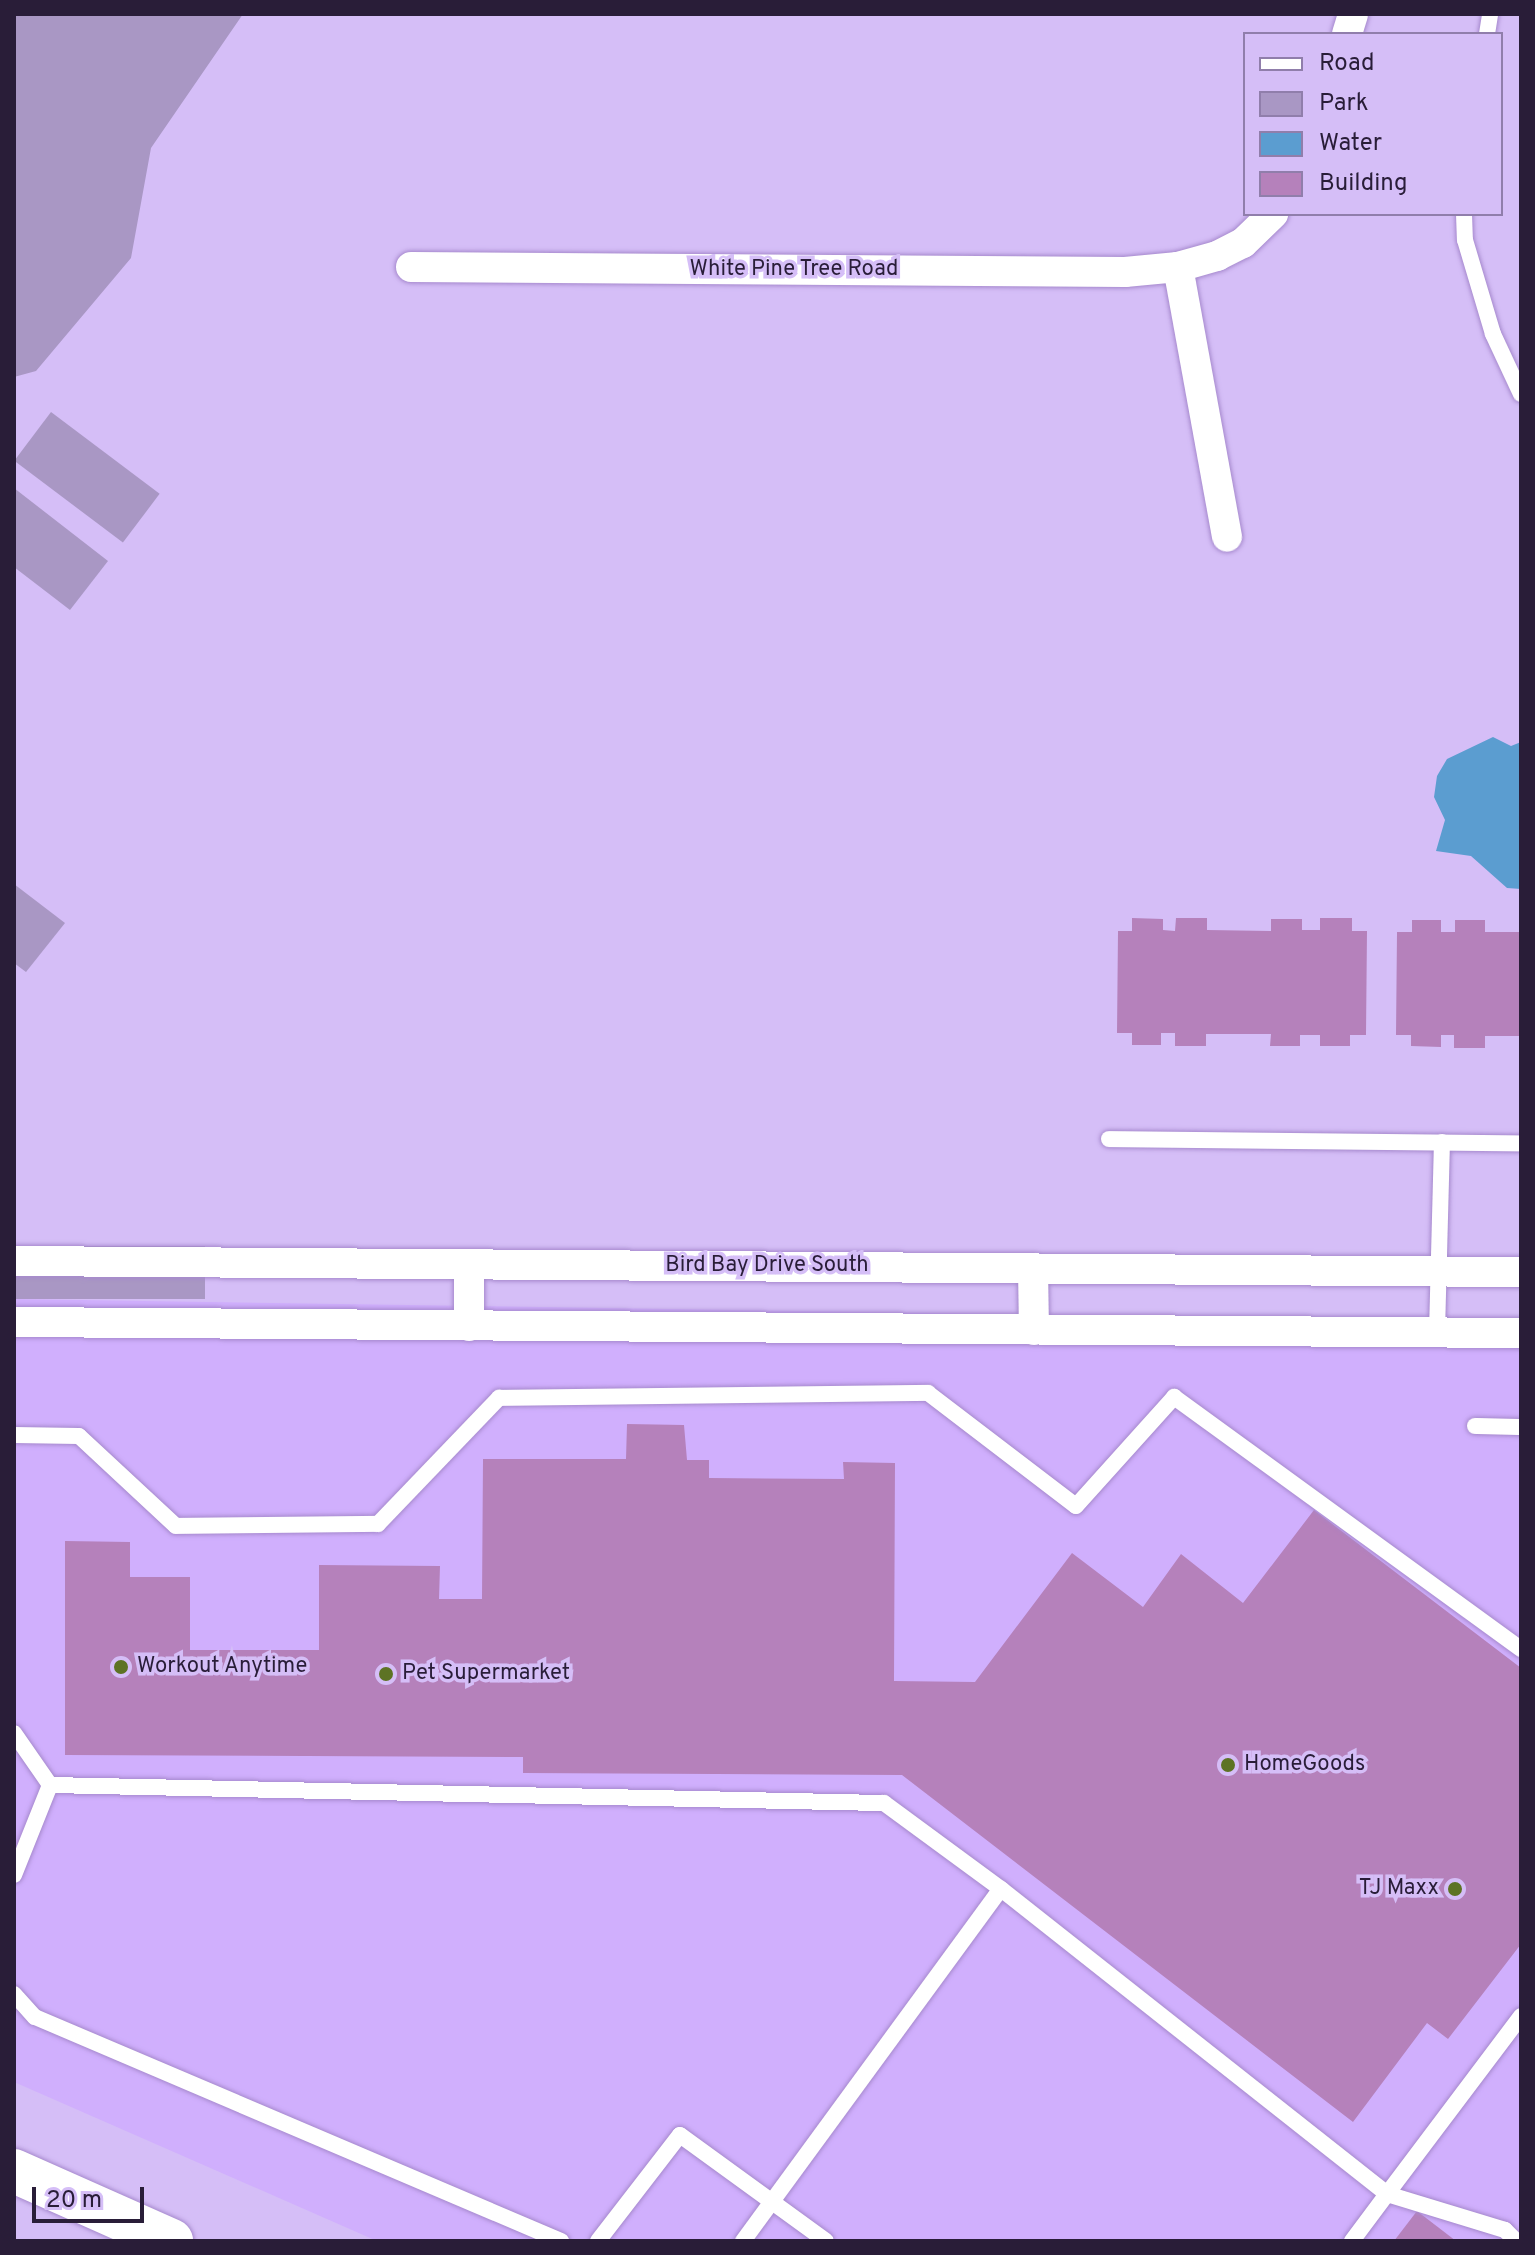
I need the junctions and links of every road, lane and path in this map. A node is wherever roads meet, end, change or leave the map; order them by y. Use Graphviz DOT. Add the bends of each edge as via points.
graph roads {
  1 [pos="1271,216"];
  2 [pos="1464,216"];
  3 [pos="411,267"];
  4 [pos="1178,267"];
  5 [pos="1521,394"];
  6 [pos="1227,537"];
  7 [pos="1109,1139"];
  8 [pos="1442,1142"];
  9 [pos="1521,1143"];
  10 [pos="14,1261"];
  11 [pos="469,1265"];
  12 [pos="1033,1268"];
  13 [pos="1436,1271"];
  14 [pos="1521,1272"];
  15 [pos="14,1322"];
  16 [pos="469,1326"];
  17 [pos="1034,1330"];
  18 [pos="1437,1332"];
  19 [pos="1521,1333"];
  20 [pos="1475,1426"];
  21 [pos="1521,1427"];
  22 [pos="14,1435"];
  23 [pos="1521,1649"];
  24 [pos="14,1733"];
  25 [pos="50,1785"];
  26 [pos="18,1853"];
  27 [pos="14,1875"];
  28 [pos="1001,1889"];
  29 [pos="14,1994"];
  30 [pos="1521,2016"];
  31 [pos="14,2171"];
  32 [pos="1387,2194"];
  33 [pos="772,2201"];
  34 [pos="171,2241"];
  35 [pos="561,2241"];
  36 [pos="598,2241"];
  37 [pos="743,2241"];
  38 [pos="826,2241"];
  39 [pos="1352,2241"];
  40 [pos="1516,2241"];
  1 -- 4 [label="street, White Pine Tree Road" via="1243,243"];
  2 -- 5 [label="lane" via="1465,240 1493,334"];
  3 -- 4 [label="street, White Pine Tree Road" via="1109,272"];
  4 -- 6 [label="street"];
  7 -- 8 [label="lane"];
  8 -- 9 [label="lane"];
  8 -- 13 [label="lane"];
  10 -- 11 [label="street, Bird Bay Drive South"];
  11 -- 12 [label="street, Bird Bay Drive South"];
  11 -- 16 [label="street"];
  12 -- 13 [label="street, Bird Bay Drive South"];
  12 -- 17 [label="street"];
  13 -- 14 [label="street, Bird Bay Drive South"];
  13 -- 18 [label="lane"];
  15 -- 16 [label="street"];
  16 -- 17 [label="street"];
  17 -- 18 [label="street"];
  18 -- 19 [label="street"];
  20 -- 21 [label="lane"];
  22 -- 23 [label="lane" via="79,1436 176,1526 378,1524 499,1398 928,1393 1076,1506 1174,1397"];
  24 -- 25 [label="lane"];
  25 -- 26 [label="lane"];
  25 -- 28 [label="lane" via="884,1803"];
  26 -- 27 [label="lane"];
  28 -- 32 [label="lane"];
  28 -- 33 [label="lane"];
  29 -- 35 [label="lane" via="35,2017"];
  30 -- 32 [label="lane"];
  31 -- 34 [label="main road"];
  32 -- 39 [label="lane"];
  32 -- 40 [label="lane" via="1505,2230"];
  33 -- 36 [label="lane" via="680,2135"];
  33 -- 37 [label="lane"];
  33 -- 38 [label="lane"];
}
